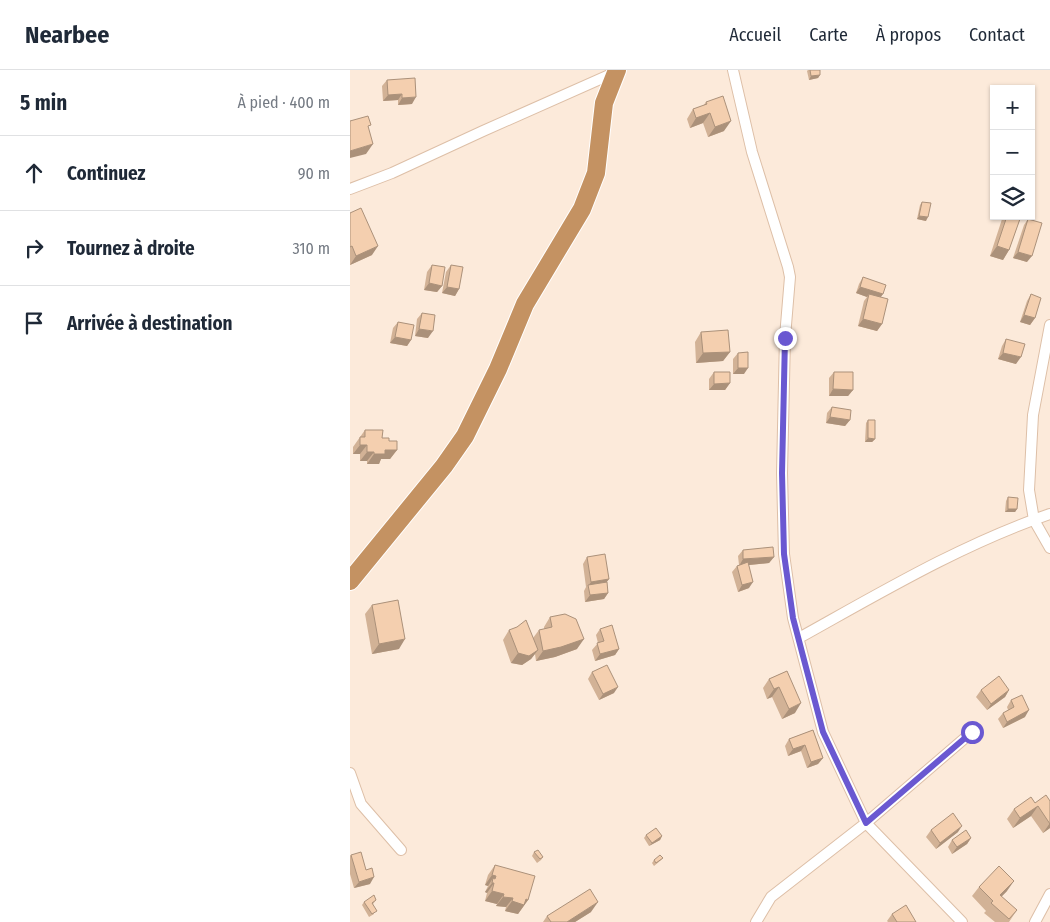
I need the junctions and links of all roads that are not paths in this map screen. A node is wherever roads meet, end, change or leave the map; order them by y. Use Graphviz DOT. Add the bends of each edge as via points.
graph roads {
  1 [pos="733,70"];
  2 [pos="617,71"];
  3 [pos="350,189"];
  4 [pos="1050,325"];
  5 [pos="1050,514"];
  6 [pos="1034,520"];
  7 [pos="1050,548"];
  8 [pos="350,581"];
  9 [pos="799,638"];
  10 [pos="972,732"];
  11 [pos="350,774"];
  12 [pos="866,823"];
  13 [pos="401,850"];
  14 [pos="1050,894"];
  15 [pos="756,922"];
  16 [pos="962,922"];
  17 [pos="1035,922"];
  1 -- 9 [label="street" via="752,152 790,277 785,338 782,473 784,554"];
  2 -- 3 [label="street" via="392,174"];
  2 -- 8 [label="highway" via="604,103 596,173 585,202 525,304 498,370 465,436"];
  4 -- 6 [label="street" via="1034,415 1030,490"];
  5 -- 6 [label="street"];
  6 -- 7 [label="street"];
  6 -- 9 [label="street" via="969,547"];
  9 -- 12 [label="street" via="823,732"];
  10 -- 12 [label="street"];
  11 -- 13 [label="street" via="361,804"];
  12 -- 15 [label="street" via="771,897"];
  12 -- 16 [label="street"];
  14 -- 17 [label="street"];
}
